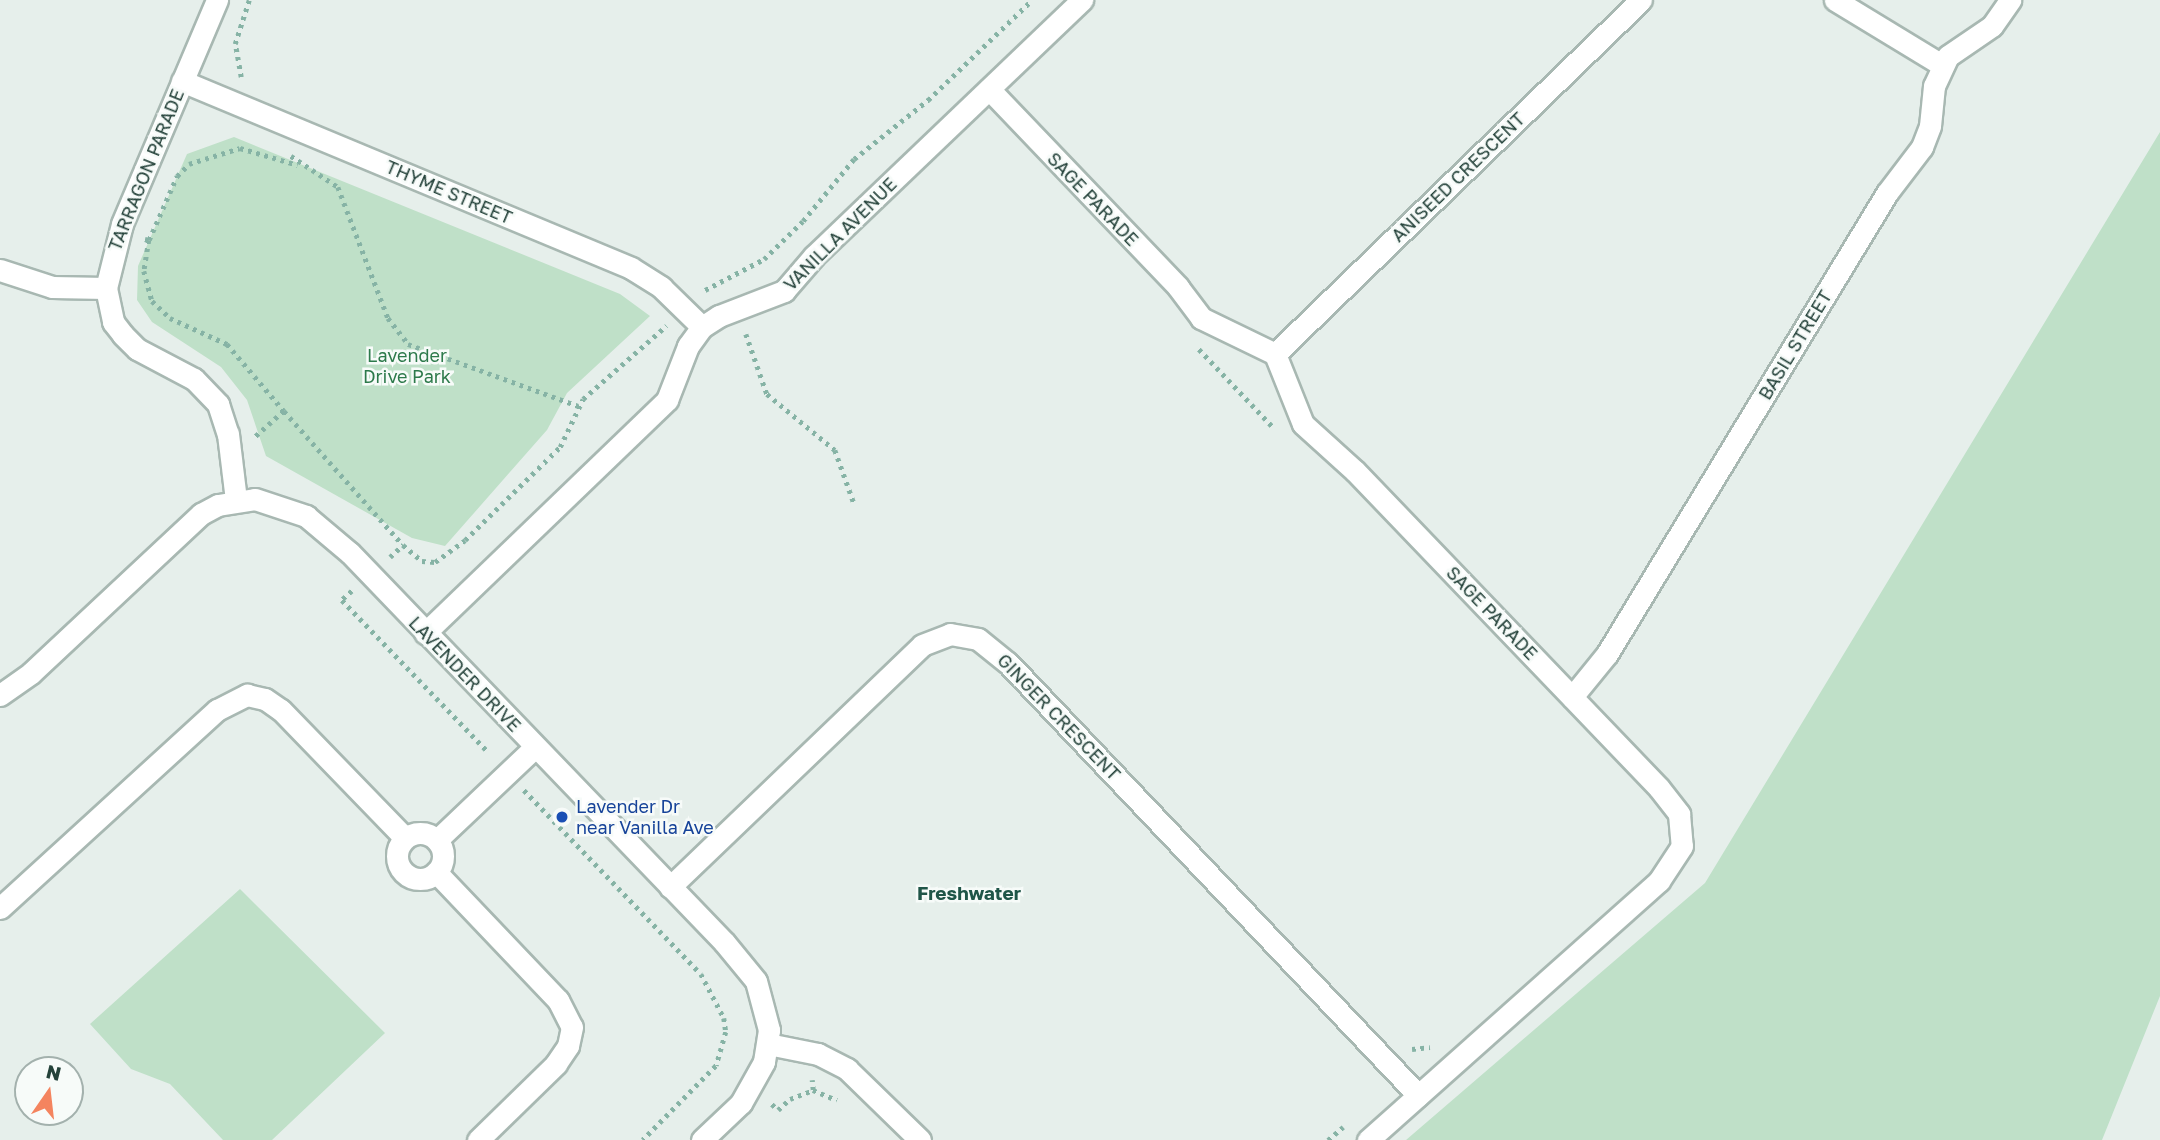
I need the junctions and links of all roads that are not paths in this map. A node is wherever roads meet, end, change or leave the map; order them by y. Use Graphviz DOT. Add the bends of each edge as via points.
graph roads {
  1 [pos="217,0"];
  2 [pos="1082,0"];
  3 [pos="1641,0"];
  4 [pos="1835,0"];
  5 [pos="2010,0"];
  6 [pos="1942,65"];
  7 [pos="182,81"];
  8 [pos="989,89"];
  9 [pos="0,270"];
  10 [pos="106,288"];
  11 [pos="702,327"];
  12 [pos="1275,354"];
  13 [pos="236,500"];
  14 [pos="425,633"];
  15 [pos="0,695"];
  16 [pos="1572,697"];
  17 [pos="534,747"];
  18 [pos="405,838"];
  19 [pos="437,840"];
  20 [pos="436,872"];
  21 [pos="670,887"];
  22 [pos="0,908"];
  23 [pos="768,1044"];
  24 [pos="1418,1095"];
  25 [pos="478,1140"];
  26 [pos="702,1140"];
  27 [pos="920,1140"];
  28 [pos="1368,1140"];
  1 -- 7 [label="street, TARRAGON PARADE"];
  2 -- 8 [label="street, VANILLA AVENUE"];
  3 -- 12 [label="street, ANISEED CRESCENT"];
  4 -- 6 [label="street"];
  5 -- 6 [label="street" via="1992,26 1957,47"];
  6 -- 16 [label="street, BASIL STREET" via="1922,147 1887,193 1607,654"];
  7 -- 10 [label="street, TARRAGON PARADE" via="122,224"];
  7 -- 11 [label="street, THYME STREET" via="631,268 661,287"];
  8 -- 11 [label="street, VANILLA AVENUE" via="784,291"];
  8 -- 12 [label="street, SAGE PARADE" via="1178,287 1201,318"];
  9 -- 10 [label="street" via="52,287"];
  10 -- 13 [label="street, TARRAGON PARADE" via="113,322 136,349 194,379 218,404 225,419"];
  11 -- 14 [label="street" via="688,346 667,400"];
  12 -- 16 [label="street, SAGE PARADE" via="1303,424 1355,471"];
  13 -- 14 [label="street, LAVENDER DRIVE" via="272,502 326,530"];
  13 -- 15 [label="street, LAVENDER DRIVE" via="188,523 31,673"];
  14 -- 17 [label="street, LAVENDER DRIVE"];
  16 -- 24 [label="street, SAGE PARADE" via="1671,800 1682,825 1682,846 1659,881"];
  17 -- 19 [label="street"];
  17 -- 21 [label="street, LAVENDER DRIVE"];
  18 -- 19 [label="street" via="418,832"];
  18 -- 20 [label="street" via="397,851 403,871 416,878"];
  18 -- 22 [label="street" via="281,710 265,699 247,695 216,710"];
  19 -- 20 [label="street" via="443,859"];
  20 -- 25 [label="street" via="558,1000 572,1027 568,1046 556,1064"];
  21 -- 23 [label="street, LAVENDER DRIVE" via="756,981 767,1014"];
  21 -- 24 [label="street, GINGER CRESCENT" via="922,645 950,634 978,639 1008,663"];
  23 -- 26 [label="street, LAVENDER DRIVE" via="751,1089"];
  23 -- 27 [label="street" via="818,1054 847,1069"];
  24 -- 28 [label="street, SAGE PARADE"];
}
